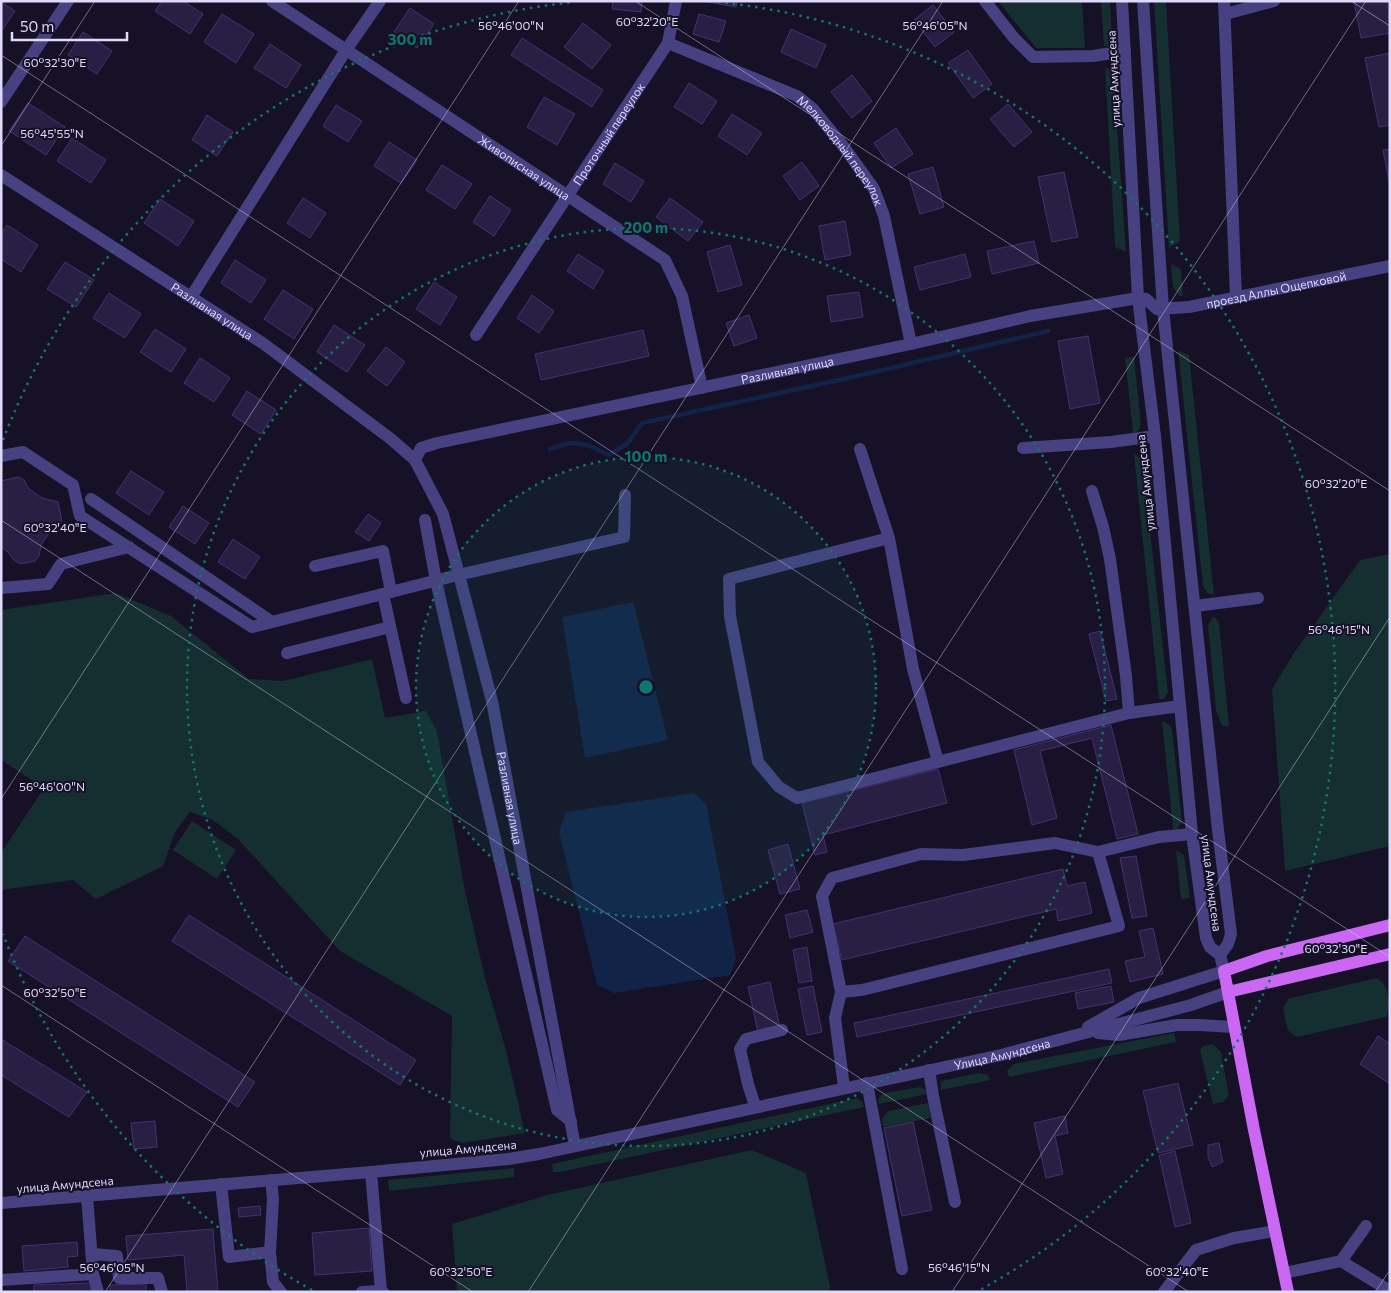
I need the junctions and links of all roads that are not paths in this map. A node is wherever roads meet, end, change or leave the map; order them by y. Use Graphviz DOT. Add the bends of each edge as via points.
graph roads {
  1 [pos="68,1"];
  2 [pos="272,1"];
  3 [pos="380,1"];
  4 [pos="676,1"];
  5 [pos="985,1"];
  6 [pos="1122,1"];
  7 [pos="1142,1"];
  8 [pos="1274,1"];
  9 [pos="1224,8"];
  10 [pos="668,43"];
  11 [pos="346,50"];
  12 [pos="1125,51"];
  13 [pos="1,102"];
  14 [pos="1,175"];
  15 [pos="568,196"];
  16 [pos="1390,266"];
  17 [pos="1236,297"];
  18 [pos="191,298"];
  19 [pos="1138,298"];
  20 [pos="1162,308"];
  21 [pos="476,335"];
  22 [pos="911,344"];
  23 [pos="702,388"];
  24 [pos="1154,436"];
  25 [pos="1023,448"];
  26 [pos="860,449"];
  27 [pos="1,456"];
  28 [pos="415,460"];
  29 [pos="1092,491"];
  30 [pos="625,495"];
  31 [pos="91,499"];
  32 [pos="425,520"];
  33 [pos="888,538"];
  34 [pos="129,547"];
  35 [pos="314,566"];
  36 [pos="458,575"];
  37 [pos="436,581"];
  38 [pos="4,586"];
  39 [pos="387,593"];
  40 [pos="1258,598"];
  41 [pos="1195,606"];
  42 [pos="272,622"];
  43 [pos="390,627"];
  44 [pos="287,653"];
  45 [pos="406,698"];
  46 [pos="1180,706"];
  47 [pos="1129,713"];
  48 [pos="938,762"];
  49 [pos="1192,834"];
  50 [pos="1098,852"];
  51 [pos="1390,925"];
  52 [pos="1390,954"];
  53 [pos="1220,955"];
  54 [pos="1224,971"];
  55 [pos="841,992"];
  56 [pos="1228,992"];
  57 [pos="1234,1027"];
  58 [pos="782,1030"];
  59 [pos="1088,1032"];
  60 [pos="1073,1036"];
  61 [pos="929,1070"];
  62 [pos="867,1083"];
  63 [pos="844,1088"];
  64 [pos="756,1106"];
  65 [pos="571,1121"];
  66 [pos="575,1146"];
  67 [pos="371,1172"];
  68 [pos="271,1180"];
  69 [pos="221,1184"];
  70 [pos="87,1196"];
  71 [pos="955,1202"];
  72 [pos="1,1203"];
  73 [pos="1366,1226"];
  74 [pos="1275,1230"];
  75 [pos="270,1252"];
  76 [pos="92,1254"];
  77 [pos="1341,1262"];
  78 [pos="902,1269"];
  79 [pos="1284,1273"];
  80 [pos="93,1274"];
  81 [pos="1,1280"];
  82 [pos="1390,1290"];
  83 [pos="382,1291"];
  84 [pos="98,1292"];
  85 [pos="162,1292"];
  86 [pos="281,1292"];
  87 [pos="362,1292"];
  88 [pos="1164,1292"];
  89 [pos="1288,1292"];
  1 -- 13 [label="street"];
  2 -- 11 [label="street, Живописная улица"];
  3 -- 11 [label="street"];
  4 -- 10 [label="street, Проточный переулок"];
  5 -- 12 [label="street" via="1033,56 1093,56"];
  6 -- 12 [label="street, улица Амундсена"];
  7 -- 20 [label="street, улица Амундсена"];
  8 -- 9 [label="street"];
  9 -- 17 [label="street"];
  10 -- 15 [label="street, Проточный переулок"];
  10 -- 22 [label="street, Мелководный переулок" via="797,96 813,108 874,189 884,216"];
  11 -- 15 [label="street, Живописная улица"];
  11 -- 18 [label="street"];
  12 -- 19 [label="street, улица Амундсена"];
  14 -- 18 [label="street, Разливная улица"];
  15 -- 21 [label="street, Проточный переулок"];
  15 -- 23 [label="street, Живописная улица" via="665,260 682,296"];
  16 -- 17 [label="street, проезд Аллы Ощепковой"];
  17 -- 20 [label="street, проезд Аллы Ощепковой" via="1189,307"];
  18 -- 28 [label="street, Разливная улица" via="264,344"];
  19 -- 20 [label="street" via="1146,299 1157,309"];
  19 -- 22 [label="street, Разливная улица" via="1030,316"];
  19 -- 24 [label="street, улица Амундсена"];
  20 -- 41 [label="street, улица Амундсена"];
  22 -- 23 [label="street, Разливная улица"];
  23 -- 28 [label="street, Разливная улица" via="437,443 422,448"];
  24 -- 25 [label="street"];
  24 -- 46 [label="street, улица Амундсена"];
  26 -- 33 [label="street"];
  27 -- 34 [label="street" via="23,452 73,485 80,516"];
  28 -- 36 [label="street, Разливная улица" via="442,514"];
  29 -- 47 [label="street" via="1110,559"];
  30 -- 36 [label="street" via="624,538"];
  31 -- 42 [label="street"];
  32 -- 37 [label="street"];
  33 -- 48 [label="street" via="913,669"];
  33 -- 48 [label="street" via="729,579 730,616 758,762 779,787 797,798"];
  34 -- 38 [label="street" via="61,564 48,584"];
  34 -- 42 [label="street" via="252,627"];
  35 -- 39 [label="street" via="382,551"];
  36 -- 37 [label="street"];
  36 -- 65 [label="street, Разливная улица" via="492,701"];
  37 -- 39 [label="street"];
  37 -- 65 [label="street" via="557,1110"];
  39 -- 42 [label="street"];
  39 -- 43 [label="street"];
  40 -- 41 [label="street"];
  41 -- 53 [label="street, улица Амундсена" via="1231,934"];
  43 -- 44 [label="street"];
  43 -- 45 [label="street"];
  46 -- 47 [label="street"];
  46 -- 49 [label="street, улица Амундсена"];
  47 -- 48 [label="street"];
  49 -- 50 [label="street" via="1160,837"];
  49 -- 53 [label="street, улица Амундсена" via="1206,938 1210,947"];
  50 -- 55 [label="street" via="1119,926 862,990"];
  50 -- 55 [label="street" via="1055,842 963,855 921,854 832,878 822,896"];
  51 -- 54 [label="main road" via="1268,956"];
  52 -- 56 [label="main road"];
  53 -- 54 [label="street, улица Амундсена"];
  54 -- 56 [label="main road, улица Амундсена"];
  54 -- 60 [label="street" via="1139,998"];
  55 -- 63 [label="street" via="835,1018"];
  56 -- 57 [label="main road, улица Амундсена"];
  56 -- 59 [label="street"];
  57 -- 59 [label="street" via="1192,1024 1119,1035"];
  57 -- 74 [label="main road, улица Амундсена"];
  58 -- 64 [label="street" via="746,1039 740,1049"];
  59 -- 60 [label="street"];
  60 -- 61 [label="street, Улица Амундсена"];
  61 -- 62 [label="street, улица Амундсена"];
  61 -- 71 [label="street"];
  62 -- 63 [label="street, улица Амундсена"];
  62 -- 78 [label="street"];
  63 -- 64 [label="street, улица Амундсена"];
  64 -- 66 [label="street, улица Амундсена"];
  65 -- 66 [label="street, Разливная улица"];
  66 -- 67 [label="street, улица Амундсена" via="508,1159"];
  67 -- 68 [label="street, улица Амундсена"];
  67 -- 83 [label="street"];
  68 -- 69 [label="street, улица Амундсена"];
  68 -- 75 [label="street"];
  69 -- 70 [label="street, улица Амундсена"];
  69 -- 75 [label="street" via="229,1257"];
  70 -- 72 [label="street, улица Амундсена"];
  70 -- 76 [label="street"];
  73 -- 77 [label="street"];
  74 -- 79 [label="main road, улица Амундсена"];
  74 -- 88 [label="street" via="1196,1250"];
  75 -- 86 [label="street" via="273,1282"];
  76 -- 80 [label="street"];
  76 -- 85 [label="street" via="117,1256 119,1278 158,1278"];
  77 -- 79 [label="street"];
  77 -- 82 [label="street"];
  79 -- 89 [label="main road, улица Амундсена"];
  80 -- 81 [label="street"];
  80 -- 84 [label="street"];
  83 -- 87 [label="street"];
}
